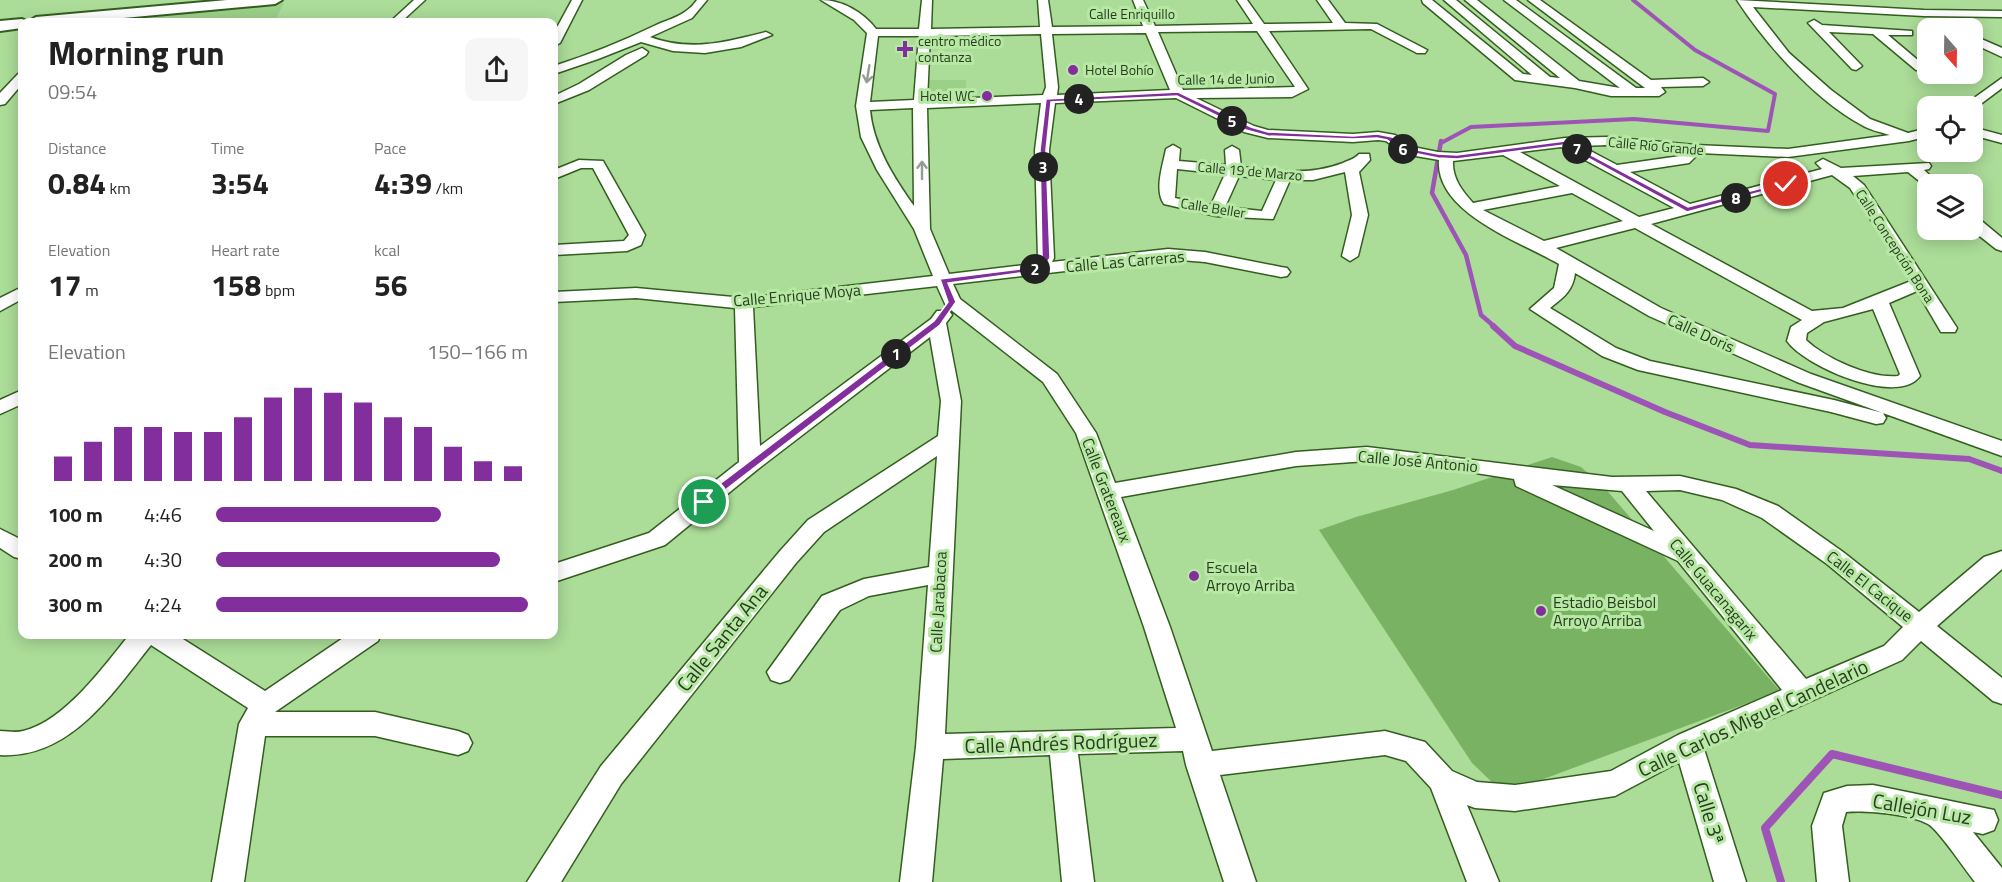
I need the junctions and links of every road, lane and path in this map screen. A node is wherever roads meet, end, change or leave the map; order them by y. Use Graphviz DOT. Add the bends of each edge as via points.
graph roads {
  1 [pos="275,0"];
  2 [pos="420,0"];
  3 [pos="577,0"];
  4 [pos="702,0"];
  5 [pos="826,0"];
  6 [pos="927,0"];
  7 [pos="1043,0"];
  8 [pos="1138,0"];
  9 [pos="1242,0"];
  10 [pos="1322,0"];
  11 [pos="1449,0"];
  12 [pos="1467,0"];
  13 [pos="1509,0"];
  14 [pos="1533,0"];
  15 [pos="1899,0"];
  16 [pos="1427,1"];
  17 [pos="1743,2"];
  18 [pos="1799,8"];
  19 [pos="1924,14"];
  20 [pos="2002,14"];
  21 [pos="98,18"];
  22 [pos="400,18"];
  23 [pos="1932,18"];
  24 [pos="18,24"];
  25 [pos="0,26"];
  26 [pos="1341,26"];
  27 [pos="1262,27"];
  28 [pos="1819,28"];
  29 [pos="1047,29"];
  30 [pos="1150,29"];
  31 [pos="925,32"];
  32 [pos="1876,32"];
  33 [pos="873,33"];
  34 [pos="1908,33"];
  35 [pos="766,35"];
  36 [pos="558,36"];
  37 [pos="644,39"];
  38 [pos="1983,44"];
  39 [pos="659,46"];
  40 [pos="1420,50"];
  41 [pos="2002,53"];
  42 [pos="1917,65"];
  43 [pos="1856,66"];
  44 [pos="558,69"];
  45 [pos="1546,80"];
  46 [pos="18,81"];
  47 [pos="1703,82"];
  48 [pos="2002,82"];
  49 [pos="1575,84"];
  50 [pos="1647,84"];
  51 [pos="1633,92"];
  52 [pos="1178,94"];
  53 [pos="1983,96"];
  54 [pos="558,99"];
  55 [pos="0,100"];
  56 [pos="1048,100"];
  57 [pos="920,104"];
  58 [pos="863,106"];
  59 [pos="1983,134"];
  60 [pos="1917,135"];
  61 [pos="1909,137"];
  62 [pos="1353,138"];
  63 [pos="2002,139"];
  64 [pos="1565,142"];
  65 [pos="1695,149"];
  66 [pos="1232,150"];
  67 [pos="1505,150"];
  68 [pos="1805,151"];
  69 [pos="1172,157"];
  70 [pos="1446,157"];
  71 [pos="1363,160"];
  72 [pos="1234,170"];
  73 [pos="1615,170"];
  74 [pos="1836,171"];
  75 [pos="558,173"];
  76 [pos="1923,174"];
  77 [pos="1285,176"];
  78 [pos="1573,188"];
  79 [pos="1470,208"];
  80 [pos="1687,210"];
  81 [pos="1216,211"];
  82 [pos="1634,222"];
  83 [pos="922,229"];
  84 [pos="1983,230"];
  85 [pos="2002,246"];
  86 [pos="1542,247"];
  87 [pos="558,250"];
  88 [pos="1350,256"];
  89 [pos="1568,262"];
  90 [pos="1039,269"];
  91 [pos="1281,272"];
  92 [pos="1921,284"];
  93 [pos="948,292"];
  94 [pos="558,297"];
  95 [pos="1879,301"];
  96 [pos="744,303"];
  97 [pos="1818,318"];
  98 [pos="937,323"];
  99 [pos="1948,328"];
  100 [pos="18,398"];
  101 [pos="0,408"];
  102 [pos="947,440"];
  103 [pos="1994,446"];
  104 [pos="750,464"];
  105 [pos="1499,470"];
  106 [pos="1628,484"];
  107 [pos="1109,492"];
  108 [pos="1728,494"];
  109 [pos="0,537"];
  110 [pos="18,548"];
  111 [pos="1685,555"];
  112 [pos="2002,560"];
  113 [pos="558,572"];
  114 [pos="940,574"];
  115 [pos="1921,625"];
  116 [pos="142,639"];
  117 [pos="161,639"];
  118 [pos="362,639"];
  119 [pos="780,672"];
  120 [pos="1801,693"];
  121 [pos="2002,693"];
  122 [pos="259,714"];
  123 [pos="0,743"];
  124 [pos="458,743"];
  125 [pos="1688,743"];
  126 [pos="1063,745"];
  127 [pos="930,747"];
  128 [pos="1196,752"];
  129 [pos="1442,780"];
  130 [pos="1939,813"];
  131 [pos="1983,820"];
  132 [pos="228,882"];
  133 [pos="543,882"];
  134 [pos="916,882"];
  135 [pos="1078,882"];
  136 [pos="1240,882"];
  137 [pos="1483,882"];
  138 [pos="1730,882"];
  139 [pos="1833,882"];
  140 [pos="1994,882"];
  1 -- 21 [label="main road"];
  2 -- 22 [label="street"];
  3 -- 36 [label="street"];
  4 -- 37 [label="street" via="694,14"];
  5 -- 33 [label="street" via="856,15"];
  6 -- 31 [label="street"];
  7 -- 29 [label="street"];
  8 -- 30 [label="street"];
  9 -- 27 [label="street, Calle 14 de Junio"];
  10 -- 26 [label="street"];
  11 -- 12 [label="street"];
  11 -- 16 [label="street"];
  11 -- 45 [label="street"];
  12 -- 49 [label="street"];
  13 -- 51 [label="street"];
  14 -- 50 [label="street"];
  15 -- 19 [label="street"];
  16 -- 45 [label="street" via="1519,77"];
  17 -- 18 [label="street"];
  17 -- 61 [label="street" via="1785,56 1827,93 1865,122"];
  18 -- 19 [label="street"];
  18 -- 28 [label="street"];
  19 -- 20 [label="street"];
  19 -- 23 [label="street"];
  24 -- 25 [label="main road"];
  26 -- 27 [label="street, Calle Enriquillo"];
  26 -- 40 [label="street, Calle Enriquillo" via="1373,26"];
  27 -- 30 [label="street, Calle Enriquillo"];
  27 -- 52 [label="street, Calle 14 de Junio" via="1302,88 1292,93"];
  28 -- 32 [label="street"];
  28 -- 43 [label="street"];
  29 -- 30 [label="street, Calle Enriquillo"];
  29 -- 31 [label="street, Calle Enriquillo"];
  29 -- 56 [label="street" via="1052,87"];
  30 -- 52 [label="street"];
  31 -- 33 [label="street, Calle Enriquillo"];
  31 -- 57 [label="street"];
  32 -- 34 [label="street"];
  32 -- 42 [label="street"];
  33 -- 58 [label="street, one-way"];
  35 -- 39 [label="street" via="724,47"];
  37 -- 39 [label="street"];
  37 -- 44 [label="street"];
  38 -- 41 [label="street"];
  39 -- 54 [label="street" via="628,58"];
  45 -- 49 [label="street"];
  46 -- 55 [label="street"];
  47 -- 50 [label="street"];
  48 -- 53 [label="street"];
  49 -- 51 [label="street" via="1611,92"];
  50 -- 51 [label="street" via="1659,92"];
  52 -- 56 [label="street, Calle 14 de Junio"];
  52 -- 62 [label="street, Calle Río Grande" via="1249,129 1268,134"];
  56 -- 57 [label="street, Calle 14 de Junio"];
  56 -- 90 [label="street" via="1043,150 1046,258"];
  57 -- 58 [label="street, Calle 14 de Junio"];
  83 -- 57 [label="street, one-way"];
  58 -- 83 [label="street" via="864,120 891,185"];
  59 -- 63 [label="street"];
  60 -- 61 [label="street, Calle Río Grande"];
  61 -- 68 [label="street, Calle Río Grande"];
  62 -- 70 [label="street, Calle Río Grande" via="1384,137 1408,151"];
  62 -- 71 [label="street" via="1366,154"];
  64 -- 65 [label="street, Calle Río Grande" via="1607,141"];
  64 -- 67 [label="street, Calle Río Grande"];
  64 -- 73 [label="street"];
  65 -- 68 [label="street, Calle Río Grande"];
  65 -- 73 [label="street" via="1684,160"];
  66 -- 72 [label="street"];
  67 -- 70 [label="street, Calle Río Grande"];
  67 -- 78 [label="street"];
  68 -- 74 [label="street, Calle Concepción Bona"];
  69 -- 72 [label="street, Calle 19 de Marzo"];
  69 -- 81 [label="street, Calle Beller" via="1166,196 1169,201"];
  70 -- 79 [label="street, Calle Doris" via="1444,173"];
  71 -- 77 [label="street, Calle 19 de Marzo" via="1313,176"];
  71 -- 88 [label="street" via="1352,172 1360,215"];
  72 -- 77 [label="street, Calle 19 de Marzo"];
  72 -- 81 [label="street"];
  73 -- 80 [label="street"];
  74 -- 76 [label="street" via="1918,167"];
  74 -- 80 [label="street"];
  74 -- 92 [label="street, Calle Concepción Bona" via="1856,185"];
  75 -- 87 [label="street" via="579,164 598,164 637,236 627,246"];
  77 -- 81 [label="street, Calle Beller" via="1267,216"];
  78 -- 79 [label="street"];
  78 -- 82 [label="street"];
  79 -- 86 [label="street, Calle Doris"];
  80 -- 82 [label="street"];
  82 -- 86 [label="street"];
  82 -- 97 [label="street"];
  83 -- 93 [label="street"];
  84 -- 85 [label="street"];
  86 -- 89 [label="street, Calle Doris"];
  89 -- 103 [label="street, Calle Doris" via="1655,312 1714,340 1804,378"];
  89 -- 103 [label="street" via="1561,291 1539,309 1609,352 1644,366 1834,406 1970,446"];
  90 -- 91 [label="street, Calle Las Carreras" via="1168,254"];
  90 -- 93 [label="street, Calle Enrique Moya"];
  92 -- 95 [label="street"];
  92 -- 99 [label="street, Calle Concepción Bona"];
  93 -- 96 [label="street, Calle Enrique Moya"];
  93 -- 98 [label="street"];
  93 -- 107 [label="street, Calle Gratereaux" via="1050,378 1086,433"];
  94 -- 96 [label="street, Calle Enrique Moya" via="636,293"];
  95 -- 97 [label="street"];
  95 -- 97 [label="street" via="1909,380 1880,382 1814,356 1796,341 1798,331"];
  96 -- 104 [label="street"];
  98 -- 102 [label="street, Calle Jarabacoa" via="951,402"];
  98 -- 104 [label="street"];
  100 -- 101 [label="street"];
  102 -- 114 [label="street, Calle Jarabacoa"];
  102 -- 133 [label="street, Calle Santa Ana" via="816,526 611,776"];
  104 -- 113 [label="street" via="657,539"];
  105 -- 106 [label="street, Calle José Antonio"];
  105 -- 107 [label="street, Calle José Antonio" via="1367,454 1296,459"];
  105 -- 111 [label="street"];
  106 -- 108 [label="street, Calle José Antonio" via="1680,483"];
  106 -- 111 [label="street, Calle Guacanagarix"];
  107 -- 128 [label="street, Calle Gratereaux"];
  108 -- 115 [label="street, Calle El Cacique" via="1770,512"];
  109 -- 110 [label="street"];
  111 -- 120 [label="street, Calle Guacanagarix"];
  112 -- 115 [label="street, Calle Carlos Miguel Candelario" via="1992,562"];
  114 -- 119 [label="street" via="864,588 831,603"];
  114 -- 127 [label="street, Calle Jarabacoa"];
  115 -- 120 [label="street, Calle Carlos Miguel Candelario" via="1893,653"];
  115 -- 121 [label="street, Calle El Cacique"];
  116 -- 123 [label="street" via="68,723 37,742 12,746"];
  117 -- 122 [label="street"];
  118 -- 122 [label="street"];
  120 -- 125 [label="street, Calle Carlos Miguel Candelario"];
  122 -- 124 [label="street" via="375,724"];
  122 -- 132 [label="street"];
  125 -- 129 [label="street, Calle Carlos Miguel Candelario" via="1615,783 1515,798 1475,795"];
  125 -- 138 [label="street, Calle 3ª"];
  126 -- 127 [label="street, Calle Andrés Rodríguez"];
  126 -- 128 [label="street, Calle Andrés Rodríguez"];
  126 -- 135 [label="street"];
  127 -- 134 [label="street, Calle Jarabacoa"];
  128 -- 129 [label="street, Calle Carlos Miguel Candelario" via="1385,743 1415,751"];
  128 -- 136 [label="street, Calle Gratereaux"];
  129 -- 137 [label="street"];
  130 -- 131 [label="street, Callejón Luz"];
  130 -- 139 [label="street, Callejón Luz" via="1885,800 1849,797 1834,802 1827,826"];
  130 -- 140 [label="street"];
}
